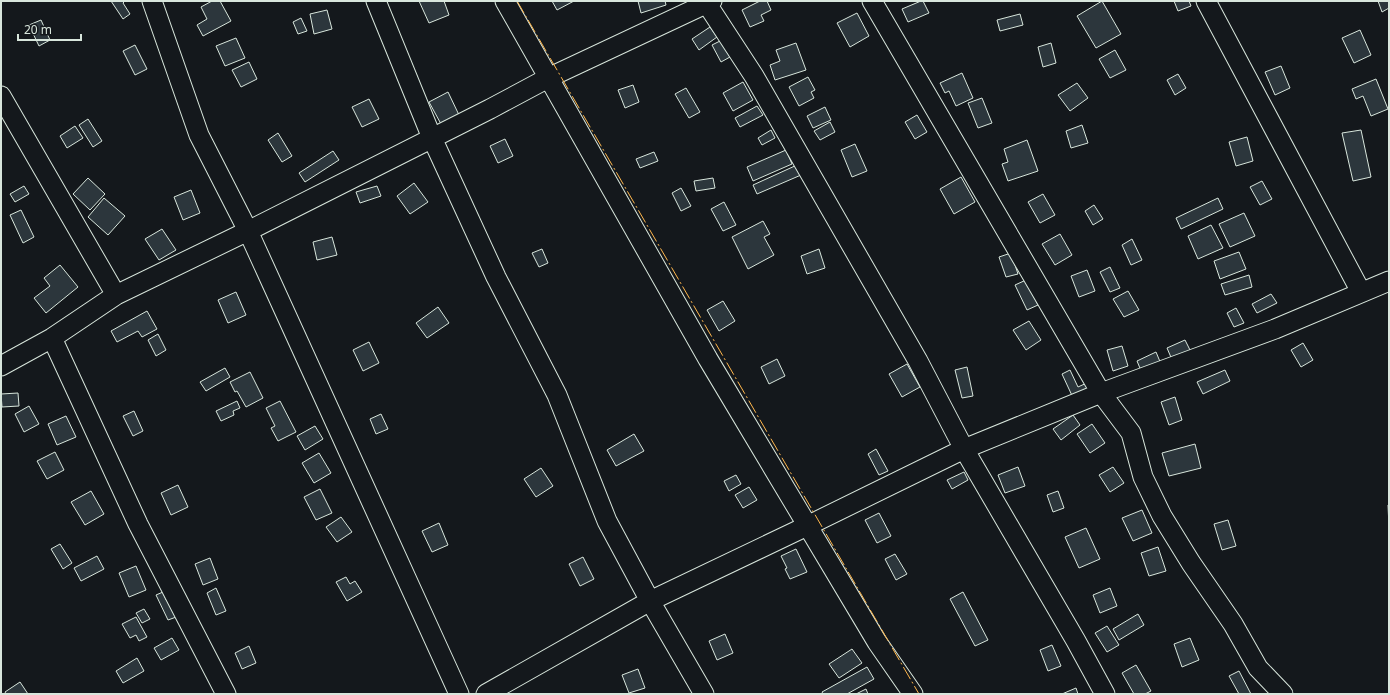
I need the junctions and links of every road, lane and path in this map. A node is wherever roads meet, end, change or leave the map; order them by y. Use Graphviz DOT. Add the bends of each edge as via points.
graph roads {
  1 [pos="152,1"];
  2 [pos="376,1"];
  3 [pos="505,1"];
  4 [pos="872,1"];
  5 [pos="1206,1"];
  6 [pos="710,3"];
  7 [pos="548,78"];
  8 [pos="1,96"];
  9 [pos="432,138"];
  10 [pos="248,231"];
  11 [pos="1389,280"];
  12 [pos="1361,292"];
  13 [pos="116,296"];
  14 [pos="52,338"];
  15 [pos="1,366"];
  16 [pos="1101,393"];
  17 [pos="964,448"];
  18 [pos="807,526"];
  19 [pos="650,601"];
  20 [pos="226,694"];
  21 [pos="459,694"];
  22 [pos="486,694"];
  23 [pos="704,694"];
  24 [pos="913,694"];
  25 [pos="1105,694"];
  26 [pos="1283,694"];
  1 -- 10 [label="street" via="199,135"];
  2 -- 9 [label="street"];
  3 -- 7 [label="street"];
  4 -- 16 [label="street"];
  5 -- 12 [label="street"];
  6 -- 7 [label="street"];
  6 -- 17 [label="street" via="918,361"];
  7 -- 9 [label="street"];
  7 -- 18 [label="street" via="708,360"];
  8 -- 13 [label="street"];
  9 -- 10 [label="street"];
  9 -- 19 [label="street" via="496,277 557,395 606,521"];
  10 -- 13 [label="street"];
  10 -- 21 [label="street"];
  11 -- 12 [label="street"];
  12 -- 16 [label="street" via="1275,329"];
  13 -- 14 [label="street"];
  14 -- 15 [label="street"];
  14 -- 20 [label="street" via="138,524"];
  16 -- 17 [label="street"];
  16 -- 26 [label="street" via="1130,432 1143,477 1162,516 1233,624 1258,668"];
  17 -- 18 [label="street"];
  17 -- 25 [label="street"];
  18 -- 19 [label="street"];
  18 -- 24 [label="street" via="877,642"];
  19 -- 22 [label="street"];
  19 -- 23 [label="street"];
}
